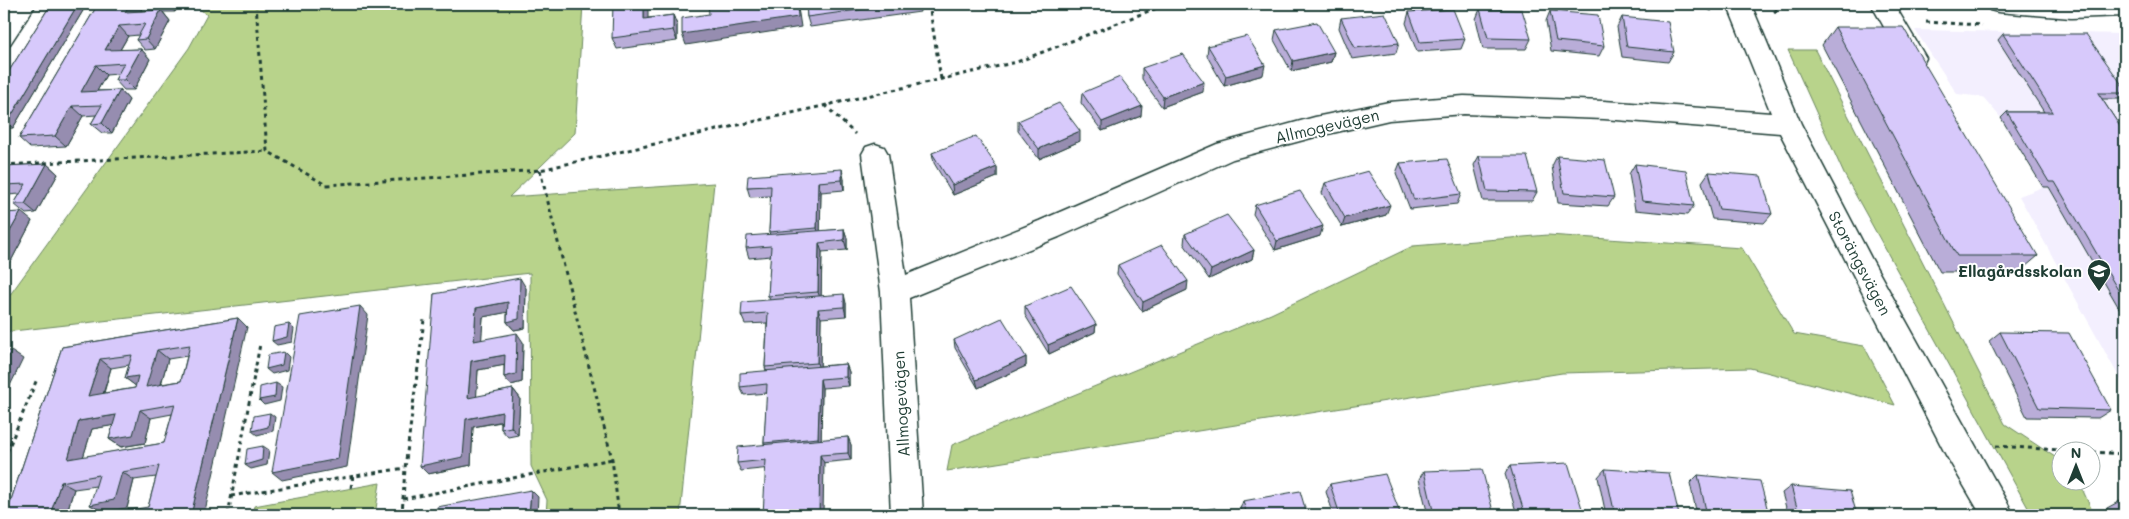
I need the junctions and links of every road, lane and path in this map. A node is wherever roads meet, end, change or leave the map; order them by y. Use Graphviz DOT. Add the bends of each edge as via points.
graph roads {
  1 [pos="50,4"];
  2 [pos="256,4"];
  3 [pos="929,4"];
  4 [pos="1167,4"];
  5 [pos="1694,4"];
  6 [pos="1738,4"];
  7 [pos="1785,4"];
  8 [pos="1882,4"];
  9 [pos="1998,4"];
  10 [pos="2125,8"];
  11 [pos="1709,10"];
  12 [pos="1772,15"];
  13 [pos="4,75"];
  14 [pos="941,79"];
  15 [pos="1927,79"];
  16 [pos="825,105"];
  17 [pos="1788,124"];
  18 [pos="267,151"];
  19 [pos="875,154"];
  20 [pos="4,165"];
  21 [pos="540,170"];
  22 [pos="895,292"];
  23 [pos="424,320"];
  24 [pos="260,344"];
  25 [pos="37,379"];
  26 [pos="1988,445"];
  27 [pos="2052,449"];
  28 [pos="2102,453"];
  29 [pos="2125,454"];
  30 [pos="4,459"];
  31 [pos="612,459"];
  32 [pos="405,468"];
  33 [pos="353,476"];
  34 [pos="351,488"];
  35 [pos="231,496"];
  36 [pos="403,499"];
  37 [pos="228,515"];
  38 [pos="402,515"];
  39 [pos="619,515"];
  40 [pos="907,515"];
  41 [pos="1998,515"];
  1 -- 13 [label="street"];
  2 -- 18 [label="path"];
  3 -- 14 [label="path"];
  4 -- 14 [label="path" via="1016,62"];
  5 -- 11 [label="path"];
  6 -- 17 [label="street, Storängsvägen"];
  7 -- 12 [label="path"];
  8 -- 15 [label="street"];
  9 -- 10 [label="street" via="2071,10"];
  14 -- 16 [label="path"];
  16 -- 19 [label="path"];
  16 -- 21 [label="path"];
  17 -- 22 [label="street, Allmogevägen" via="1604,110 1464,105 1389,111 1226,151"];
  17 -- 41 [label="street, Storängsvägen" via="1861,266"];
  18 -- 20 [label="path"];
  18 -- 21 [label="path" via="326,185"];
  19 -- 22 [label="street, Allmogevägen"];
  21 -- 31 [label="path"];
  22 -- 40 [label="street, Allmogevägen"];
  23 -- 32 [label="path"];
  24 -- 35 [label="path"];
  25 -- 30 [label="path"];
  26 -- 27 [label="path"];
  28 -- 29 [label="path"];
  31 -- 36 [label="path"];
  31 -- 39 [label="path"];
  32 -- 33 [label="path"];
  32 -- 36 [label="path"];
  33 -- 34 [label="path"];
  33 -- 35 [label="path"];
  35 -- 37 [label="path"];
  36 -- 38 [label="path"];
}
